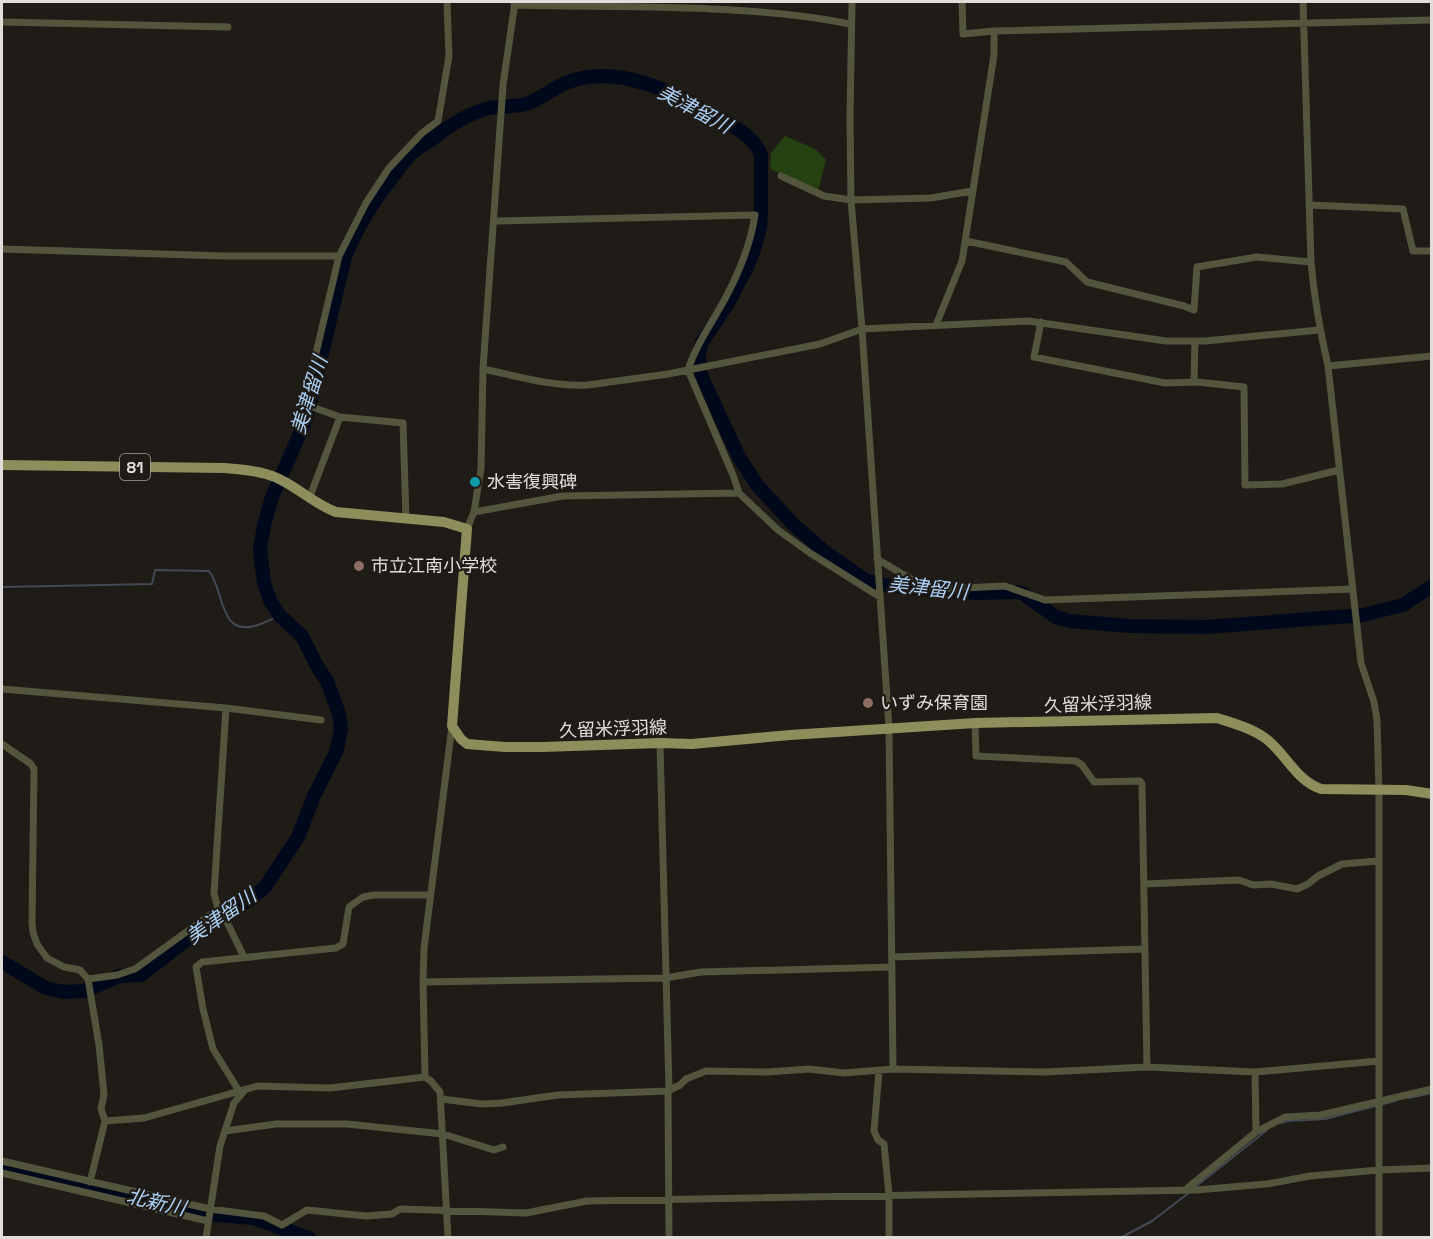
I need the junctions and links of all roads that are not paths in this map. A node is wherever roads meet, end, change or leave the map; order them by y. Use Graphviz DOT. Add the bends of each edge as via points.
graph roads {
  1 [pos="447,2"];
  2 [pos="852,2"];
  3 [pos="962,2"];
  4 [pos="1303,2"];
  5 [pos="515,3"];
  6 [pos="1431,20"];
  7 [pos="2,22"];
  8 [pos="1304,23"];
  9 [pos="850,24"];
  10 [pos="228,27"];
  11 [pos="994,31"];
  12 [pos="782,176"];
  13 [pos="972,191"];
  14 [pos="851,200"];
  15 [pos="1309,205"];
  16 [pos="494,221"];
  17 [pos="966,241"];
  18 [pos="2,249"];
  19 [pos="1431,251"];
  20 [pos="339,256"];
  21 [pos="1311,262"];
  22 [pos="1041,322"];
  23 [pos="936,325"];
  24 [pos="862,329"];
  25 [pos="1319,330"];
  26 [pos="1195,341"];
  27 [pos="1431,356"];
  28 [pos="1328,366"];
  29 [pos="483,369"];
  30 [pos="690,370"];
  31 [pos="1194,382"];
  32 [pos="340,417"];
  33 [pos="2,465"];
  34 [pos="1339,470"];
  35 [pos="739,494"];
  36 [pos="309,499"];
  37 [pos="474,512"];
  38 [pos="406,519"];
  39 [pos="467,529"];
  40 [pos="877,559"];
  41 [pos="1353,589"];
  42 [pos="879,597"];
  43 [pos="2,688"];
  44 [pos="226,708"];
  45 [pos="321,720"];
  46 [pos="975,723"];
  47 [pos="452,726"];
  48 [pos="889,728"];
  49 [pos="660,743"];
  50 [pos="2,744"];
  51 [pos="1379,790"];
  52 [pos="1431,794"];
  53 [pos="1378,861"];
  54 [pos="1144,884"];
  55 [pos="430,895"];
  56 [pos="219,910"];
  57 [pos="1144,949"];
  58 [pos="244,957"];
  59 [pos="892,957"];
  60 [pos="892,967"];
  61 [pos="665,978"];
  62 [pos="88,981"];
  63 [pos="423,982"];
  64 [pos="1379,1061"];
  65 [pos="1147,1067"];
  66 [pos="893,1069"];
  67 [pos="879,1071"];
  68 [pos="1255,1072"];
  69 [pos="425,1077"];
  70 [pos="1431,1089"];
  71 [pos="242,1090"];
  72 [pos="668,1091"];
  73 [pos="441,1099"];
  74 [pos="1379,1104"];
  75 [pos="105,1121"];
  76 [pos="225,1131"];
  77 [pos="1256,1132"];
  78 [pos="443,1134"];
  79 [pos="503,1148"];
  80 [pos="2,1161"];
  81 [pos="1431,1168"];
  82 [pos="1379,1170"];
  83 [pos="2,1173"];
  84 [pos="90,1182"];
  85 [pos="1190,1190"];
  86 [pos="889,1195"];
  87 [pos="669,1198"];
  88 [pos="448,1209"];
  89 [pos="208,1215"];
  90 [pos="206,1238"];
  91 [pos="448,1238"];
  92 [pos="669,1238"];
  93 [pos="889,1238"];
  94 [pos="1379,1238"];
  1 -- 20 [label="street" via="449,56 438,121 389,168"];
  2 -- 9 [label="street"];
  3 -- 11 [label="street" via="963,34"];
  4 -- 8 [label="street"];
  5 -- 9 [label="street" via="812,16"];
  5 -- 16 [label="street" via="503,85"];
  6 -- 8 [label="street"];
  7 -- 10 [label="street"];
  8 -- 11 [label="street"];
  8 -- 15 [label="street"];
  9 -- 14 [label="street"];
  11 -- 13 [label="street" via="994,55"];
  12 -- 14 [label="street" via="824,196"];
  13 -- 14 [label="street" via="931,198"];
  13 -- 17 [label="street"];
  14 -- 24 [label="street"];
  15 -- 19 [label="street" via="1403,209 1413,251"];
  15 -- 21 [label="street"];
  16 -- 29 [label="street"];
  16 -- 30 [label="street" via="754,214 752,235 727,295 694,352"];
  17 -- 21 [label="street" via="1066,262 1087,282 1194,310 1197,267 1257,257"];
  17 -- 23 [label="street"];
  18 -- 20 [label="street"];
  20 -- 32 [label="street" via="304,405"];
  21 -- 25 [label="street"];
  22 -- 23 [label="street"];
  22 -- 26 [label="street"];
  22 -- 31 [label="street" via="1034,357 1165,383"];
  23 -- 24 [label="street"];
  24 -- 30 [label="street" via="820,344"];
  24 -- 40 [label="street"];
  25 -- 26 [label="street"];
  25 -- 28 [label="street"];
  26 -- 31 [label="street"];
  27 -- 28 [label="street"];
  28 -- 34 [label="street"];
  29 -- 30 [label="street" via="576,386"];
  29 -- 37 [label="street" via="481,469"];
  30 -- 35 [label="street"];
  31 -- 34 [label="street" via="1244,387 1245,485 1282,484"];
  32 -- 36 [label="street"];
  32 -- 38 [label="street" via="404,423"];
  33 -- 36 [label="main road, 81" via="224,468 267,474"];
  34 -- 41 [label="street"];
  35 -- 37 [label="street" via="563,496"];
  35 -- 42 [label="street" via="810,554"];
  36 -- 38 [label="main road, 81" via="336,512"];
  37 -- 39 [label="street"];
  38 -- 39 [label="main road, 81" via="444,522"];
  39 -- 47 [label="main road"];
  40 -- 41 [label="street" via="918,583 941,589 1005,586 1045,600"];
  40 -- 42 [label="street"];
  41 -- 51 [label="street" via="1361,663 1377,720"];
  42 -- 48 [label="street"];
  43 -- 44 [label="street"];
  44 -- 45 [label="street"];
  44 -- 56 [label="street" via="214,892"];
  46 -- 48 [label="main road, 久留米浮羽線"];
  46 -- 51 [label="main road, 久留米浮羽線" via="1216,718 1267,739 1313,787"];
  46 -- 54 [label="street" via="976,756 1076,761 1094,782 1140,781"];
  47 -- 49 [label="main road, 久留米浮羽線" via="467,744 476,746"];
  47 -- 55 [label="street"];
  48 -- 49 [label="main road, 久留米浮羽線" via="692,744"];
  48 -- 59 [label="street"];
  49 -- 61 [label="street"];
  50 -- 62 [label="street" via="34,769 32,922 37,944 47,958 64,968 80,970"];
  51 -- 52 [label="main road, 久留米浮羽線"];
  51 -- 53 [label="street"];
  53 -- 54 [label="street" via="1342,864 1297,889 1239,880"];
  53 -- 64 [label="street"];
  54 -- 57 [label="street"];
  55 -- 58 [label="street" via="363,897 349,907 343,944 336,948"];
  55 -- 63 [label="street"];
  56 -- 58 [label="street"];
  56 -- 62 [label="street" via="135,969"];
  57 -- 59 [label="street"];
  57 -- 65 [label="street"];
  58 -- 71 [label="street" via="196,966 213,1049"];
  59 -- 60 [label="street"];
  60 -- 61 [label="street" via="701,972"];
  60 -- 66 [label="street"];
  61 -- 63 [label="street"];
  61 -- 72 [label="street"];
  62 -- 75 [label="street" via="99,1045 104,1094 101,1109"];
  63 -- 69 [label="street"];
  64 -- 68 [label="street"];
  64 -- 74 [label="street"];
  65 -- 66 [label="street" via="1045,1072"];
  65 -- 68 [label="street"];
  66 -- 67 [label="street"];
  67 -- 72 [label="street" via="706,1071"];
  67 -- 86 [label="street" via="874,1131 884,1144"];
  68 -- 77 [label="street"];
  69 -- 71 [label="street" via="330,1088 257,1086"];
  69 -- 73 [label="street" via="435,1084"];
  70 -- 74 [label="street"];
  71 -- 75 [label="street" via="144,1118"];
  71 -- 76 [label="street"];
  72 -- 73 [label="street" via="558,1095 482,1104"];
  72 -- 87 [label="street"];
  73 -- 78 [label="street"];
  74 -- 77 [label="street" via="1286,1117"];
  74 -- 82 [label="street"];
  75 -- 84 [label="street"];
  76 -- 78 [label="street" via="276,1124 347,1124"];
  76 -- 89 [label="street"];
  77 -- 85 [label="street"];
  78 -- 79 [label="street" via="494,1150"];
  78 -- 88 [label="street"];
  80 -- 84 [label="street"];
  81 -- 82 [label="street"];
  82 -- 85 [label="street"];
  82 -- 94 [label="street"];
  83 -- 89 [label="street"];
  84 -- 89 [label="street"];
  85 -- 86 [label="street"];
  86 -- 87 [label="street"];
  86 -- 93 [label="street"];
  87 -- 88 [label="street" via="587,1201 526,1213"];
  87 -- 92 [label="street"];
  88 -- 89 [label="street" via="400,1209 392,1214 366,1216 307,1210 282,1225 264,1216"];
  88 -- 91 [label="street"];
  89 -- 90 [label="street"];
}
